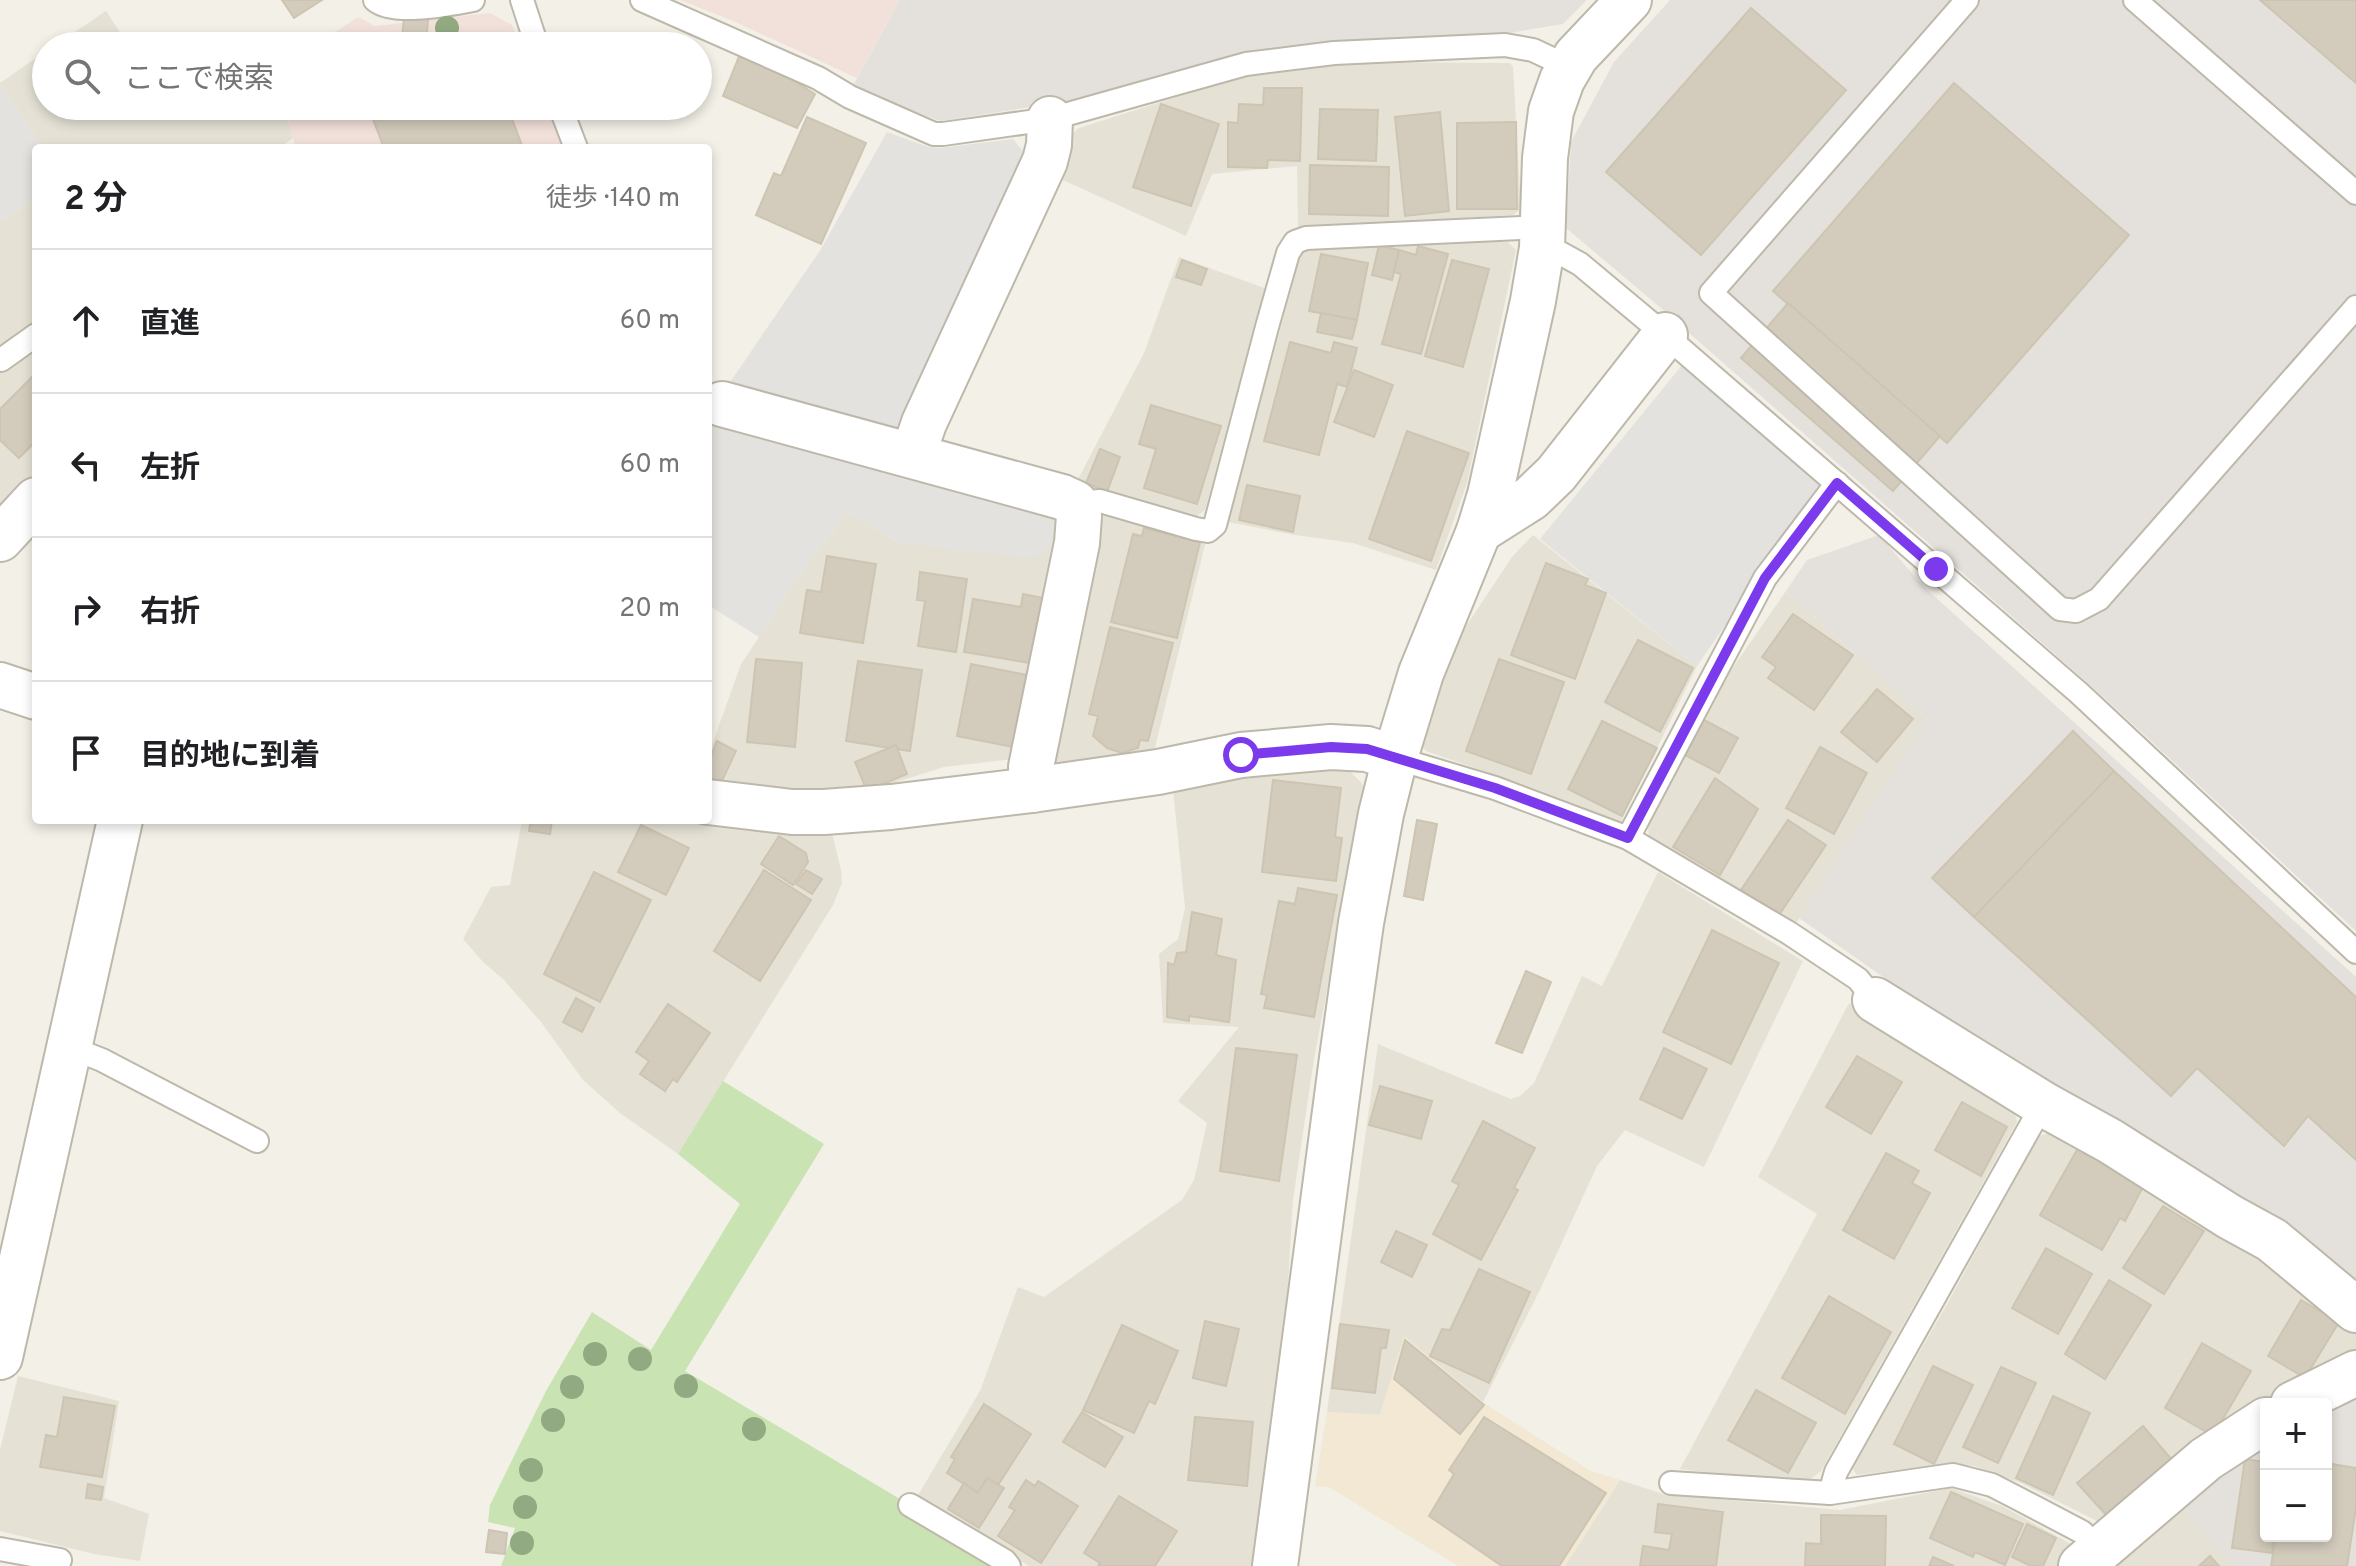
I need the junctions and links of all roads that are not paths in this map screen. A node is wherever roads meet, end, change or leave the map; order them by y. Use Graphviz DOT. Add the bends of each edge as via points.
graph roads {
  1 [pos="375,0"];
  2 [pos="473,0"];
  3 [pos="522,0"];
  4 [pos="642,0"];
  5 [pos="1629,0"];
  6 [pos="1967,0"];
  7 [pos="2135,0"];
  8 [pos="532,32"];
  9 [pos="1569,67"];
  10 [pos="1050,119"];
  11 [pos="565,120"];
  12 [pos="574,144"];
  13 [pos="2356,193"];
  14 [pos="1542,237"];
  15 [pos="2356,307"];
  16 [pos="1665,335"];
  17 [pos="32,338"];
  18 [pos="1,360"];
  19 [pos="715,400"];
  20 [pos="913,455"];
  21 [pos="1837,483"];
  22 [pos="1075,503"];
  23 [pos="32,504"];
  24 [pos="1479,531"];
  25 [pos="0,539"];
  26 [pos="0,685"];
  27 [pos="32,696"];
  28 [pos="1395,758"];
  29 [pos="1032,790"];
  30 [pos="712,802"];
  31 [pos="119,824"];
  32 [pos="1628,838"];
  33 [pos="2356,952"];
  34 [pos="1875,1000"];
  35 [pos="69,1047"];
  36 [pos="2043,1104"];
  37 [pos="257,1141"];
  38 [pos="2356,1310"];
  39 [pos="0,1357"];
  40 [pos="2356,1373"];
  41 [pos="2305,1398"];
  42 [pos="2260,1424"];
  43 [pos="1671,1483"];
  44 [pos="1830,1493"];
  45 [pos="910,1505"];
  46 [pos="0,1549"];
  47 [pos="2090,1557"];
  48 [pos="60,1560"];
  49 [pos="1009,1566"];
  50 [pos="1275,1566"];
  1 -- 2 [label="lane" via="395,7"];
  3 -- 8 [label="lane"];
  4 -- 10 [label="lane" via="934,134"];
  5 -- 9 [label="street"];
  6 -- 15 [label="lane" via="1711,293 2060,609 2076,611 2099,599"];
  7 -- 13 [label="lane"];
  9 -- 10 [label="lane" via="1533,50 1505,45 1334,53 1246,64"];
  9 -- 14 [label="street" via="1547,133"];
  10 -- 20 [label="street" via="1045,161"];
  11 -- 12 [label="lane"];
  14 -- 16 [label="lane"];
  14 -- 22 [label="lane" via="1514,226 1295,242 1215,525 1208,531 1100,501"];
  14 -- 24 [label="street" via="1531,314"];
  16 -- 21 [label="lane"];
  16 -- 24 [label="street" via="1556,474 1531,498"];
  17 -- 18 [label="lane"];
  19 -- 20 [label="street"];
  20 -- 22 [label="street"];
  21 -- 32 [label="lane" via="1765,578"];
  21 -- 33 [label="lane" via="2079,693"];
  22 -- 29 [label="street" via="1077,543 1031,767"];
  23 -- 25 [label="street"];
  24 -- 28 [label="street" via="1421,673"];
  26 -- 27 [label="street"];
  28 -- 29 [label="street" via="1367,749 1331,747 1241,755"];
  28 -- 32 [label="lane" via="1495,788"];
  28 -- 50 [label="street" via="1361,923"];
  29 -- 30 [label="street" via="824,812"];
  31 -- 35 [label="street"];
  32 -- 34 [label="lane" via="1801,941 1858,979"];
  34 -- 36 [label="street"];
  35 -- 37 [label="lane"];
  35 -- 39 [label="street"];
  36 -- 38 [label="street" via="2272,1240"];
  36 -- 44 [label="lane" via="1836,1472"];
  40 -- 41 [label="street"];
  42 -- 47 [label="street" via="2206,1459"];
  43 -- 44 [label="lane"];
  44 -- 47 [label="lane" via="1939,1476 1970,1478 2082,1532"];
  45 -- 49 [label="lane"];
  46 -- 48 [label="lane"];
}
